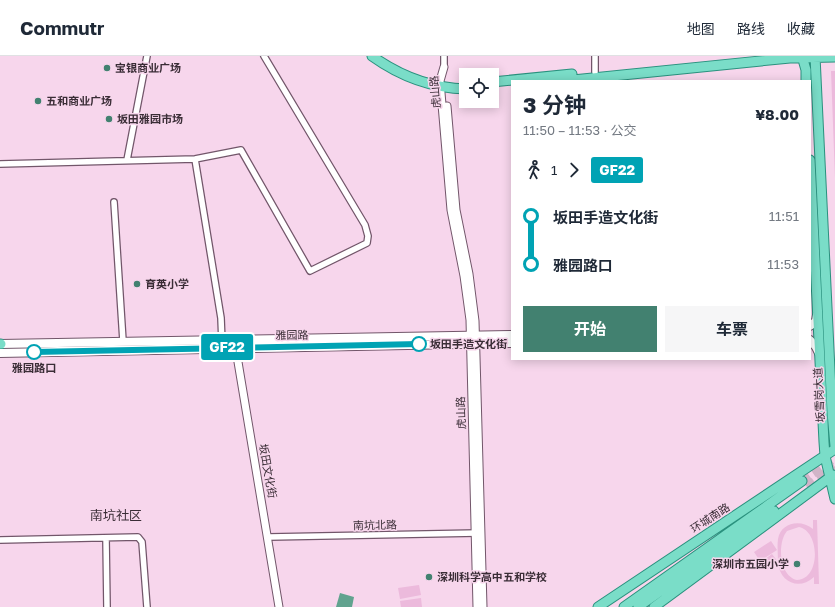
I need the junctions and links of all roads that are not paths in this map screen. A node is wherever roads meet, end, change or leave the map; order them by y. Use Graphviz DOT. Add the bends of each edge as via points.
graph roads {
  1 [pos="147,56"];
  2 [pos="264,56"];
  3 [pos="372,56"];
  4 [pos="382,56"];
  5 [pos="444,56"];
  6 [pos="595,56"];
  7 [pos="757,56"];
  8 [pos="802,57"];
  9 [pos="815,57"];
  10 [pos="835,57"];
  11 [pos="444,68"];
  12 [pos="595,72"];
  13 [pos="511,80"];
  14 [pos="513,80"];
  15 [pos="573,80"];
  16 [pos="806,80"];
  17 [pos="499,81"];
  18 [pos="459,83"];
  19 [pos="443,84"];
  20 [pos="511,86"];
  21 [pos="459,87"];
  22 [pos="499,87"];
  23 [pos="195,159"];
  24 [pos="126,160"];
  25 [pos="0,164"];
  26 [pos="811,182"];
  27 [pos="114,202"];
  28 [pos="817,316"];
  29 [pos="811,325"];
  30 [pos="511,335"];
  31 [pos="473,339"];
  32 [pos="123,341"];
  33 [pos="811,341"];
  34 [pos="29,343"];
  35 [pos="235,343"];
  36 [pos="511,343"];
  37 [pos="222,344"];
  38 [pos="0,346"];
  39 [pos="30,352"];
  40 [pos="819,353"];
  41 [pos="835,446"];
  42 [pos="835,449"];
  43 [pos="825,456"];
  44 [pos="832,475"];
  45 [pos="762,498"];
  46 [pos="835,499"];
  47 [pos="478,533"];
  48 [pos="269,537"];
  49 [pos="106,538"];
  50 [pos="0,540"];
  51 [pos="743,543"];
  52 [pos="658,593"];
  53 [pos="636,603"];
  54 [pos="107,607"];
  55 [pos="147,607"];
  56 [pos="279,607"];
  57 [pos="477,607"];
  58 [pos="483,607"];
  59 [pos="598,607"];
  60 [pos="624,607"];
  61 [pos="654,607"];
  1 -- 24 [label="street"];
  2 -- 23 [label="street" via="365,225 367,243 310,271 241,150"];
  3 -- 19 [label="main road" via="408,77"];
  4 -- 19 [label="main road" via="409,72"];
  5 -- 11 [label="street"];
  6 -- 12 [label="street"];
  7 -- 12 [label="main road"];
  8 -- 9 [label="main road"];
  8 -- 15 [label="main road"];
  8 -- 16 [label="main road"];
  9 -- 10 [label="main road"];
  9 -- 41 [label="main road, 坂雪岗大道"];
  11 -- 19 [label="street, 虎山路"];
  12 -- 14 [label="main road"];
  13 -- 17 [label="main road"];
  18 -- 19 [label="main road"];
  19 -- 21 [label="main road"];
  19 -- 31 [label="street, 虎山路" via="451,210"];
  20 -- 22 [label="main road"];
  23 -- 24 [label="street"];
  23 -- 37 [label="street" via="221,318"];
  24 -- 25 [label="street"];
  26 -- 28 [label="main road, 坂雪岗大道"];
  27 -- 32 [label="street"];
  28 -- 29 [label="main road"];
  28 -- 40 [label="main road, 坂雪岗大道"];
  30 -- 31 [label="main road, 雅园路"];
  31 -- 35 [label="main road, 雅园路"];
  31 -- 36 [label="main road, 雅园路"];
  31 -- 47 [label="street, 虎山路"];
  32 -- 34 [label="main road, 雅园路"];
  32 -- 37 [label="main road, 雅园路"];
  33 -- 40 [label="main road"];
  34 -- 38 [label="main road, 雅园路"];
  34 -- 39 [label="main road"];
  35 -- 37 [label="main road, 雅园路"];
  35 -- 48 [label="street, 坂田文化街"];
  37 -- 39 [label="main road, 雅园路"];
  38 -- 39 [label="main road, 雅园路"];
  40 -- 43 [label="main road, 坂雪岗大道"];
  42 -- 43 [label="main road, 环城南路"];
  43 -- 44 [label="main road, 坂雪岗大道"];
  43 -- 45 [label="main road, 环城南路"];
  44 -- 46 [label="main road, 坂雪岗大道"];
  44 -- 51 [label="main road"];
  45 -- 53 [label="main road" via="733,523 661,573"];
  45 -- 59 [label="main road, 环城南路"];
  47 -- 48 [label="street, 南坑北路"];
  47 -- 57 [label="street, 虎山路"];
  47 -- 58 [label="street, 虎山路"];
  48 -- 56 [label="street, 坂田文化街"];
  49 -- 50 [label="street"];
  49 -- 54 [label="street"];
  49 -- 55 [label="street" via="138,537 142,542"];
  51 -- 52 [label="main road"];
  51 -- 61 [label="main road"];
  52 -- 53 [label="main road, 环城南路"];
  52 -- 53 [label="main road, 环城南路" via="805,484"];
  53 -- 60 [label="main road, 环城南路"];
}
